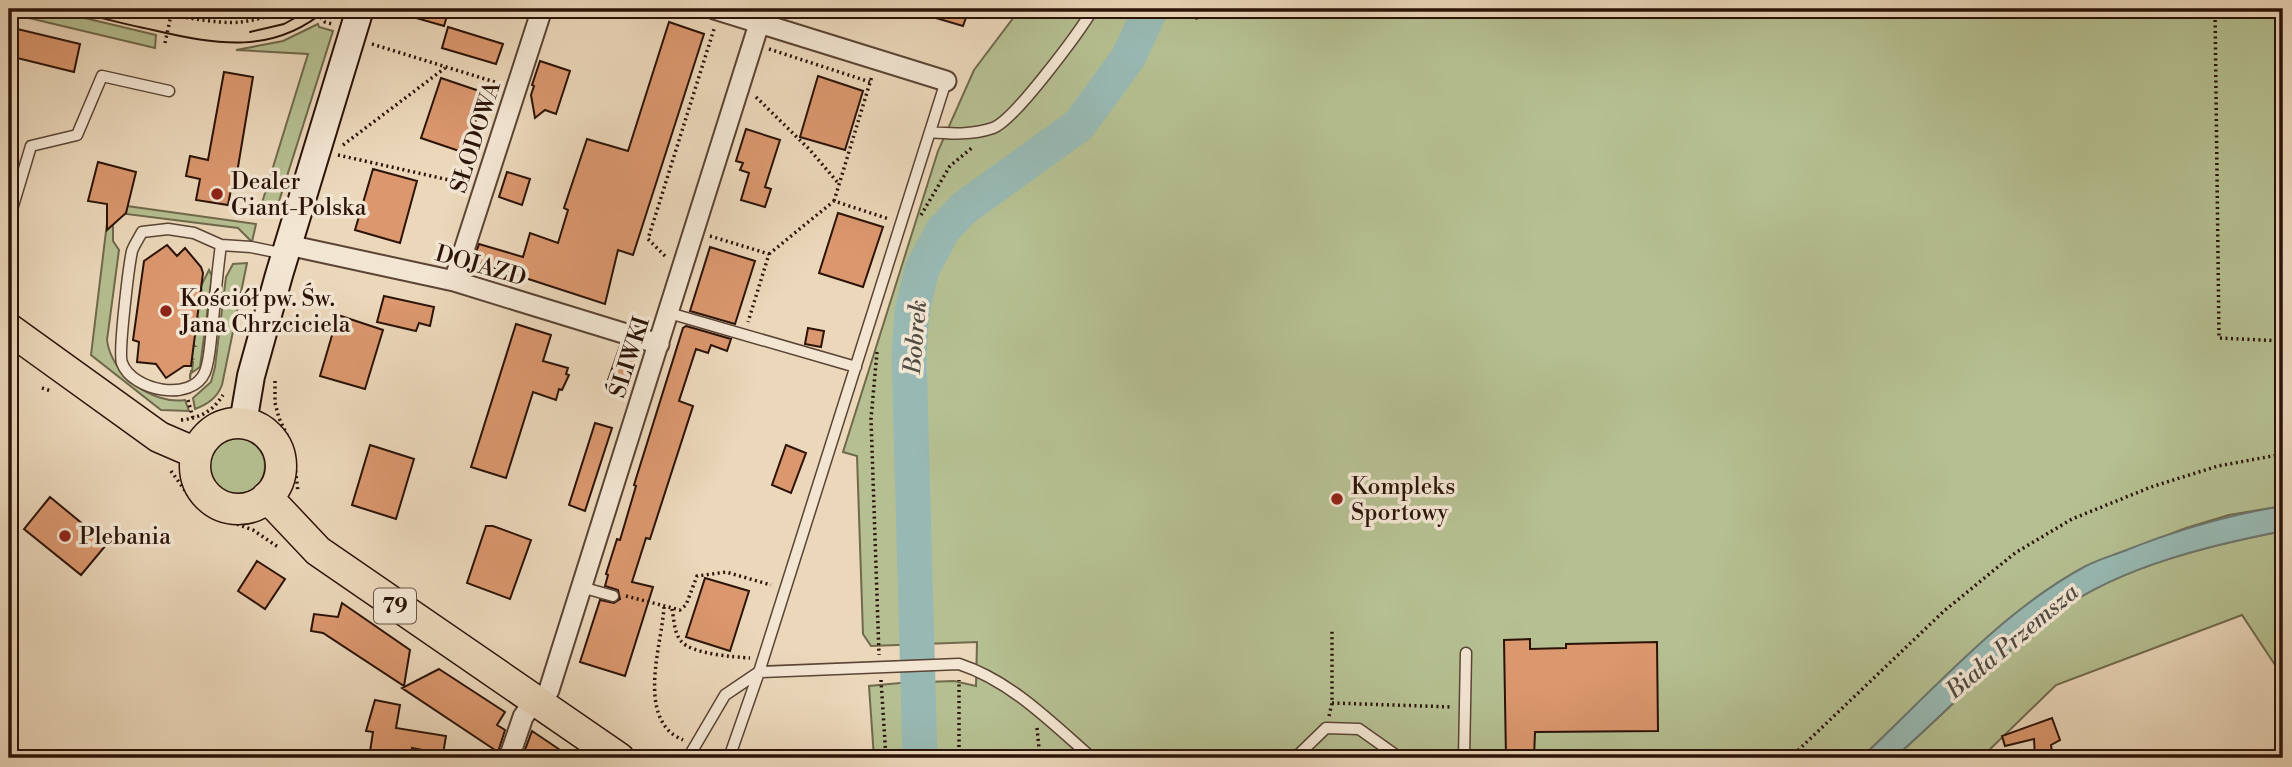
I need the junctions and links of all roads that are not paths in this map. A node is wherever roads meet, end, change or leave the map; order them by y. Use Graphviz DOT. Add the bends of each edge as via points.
graph roads {
  1 [pos="360,9"];
  2 [pos="542,9"];
  3 [pos="714,9"];
  4 [pos="1093,9"];
  5 [pos="757,32"];
  6 [pos="946,81"];
  7 [pos="169,91"];
  8 [pos="930,132"];
  9 [pos="9,219"];
  10 [pos="221,245"];
  11 [pos="287,249"];
  12 [pos="454,281"];
  13 [pos="668,313"];
  14 [pos="9,329"];
  15 [pos="659,344"];
  16 [pos="856,367"];
  17 [pos="243,423"];
  18 [pos="196,453"];
  19 [pos="267,497"];
  20 [pos="581,587"];
  21 [pos="614,596"];
  22 [pos="1466,653"];
  23 [pos="759,672"];
  24 [pos="538,703"];
  25 [pos="627,752"];
  26 [pos="691,754"];
  27 [pos="509,758"];
  28 [pos="729,758"];
  29 [pos="1092,758"];
  30 [pos="1295,758"];
  31 [pos="1400,758"];
  32 [pos="1464,758"];
  1 -- 11 [label="main road"];
  2 -- 12 [label="street, SŁODOWA"];
  3 -- 5 [label="street"];
  4 -- 8 [label="lane" via="1022,102 996,127 965,135"];
  5 -- 6 [label="street"];
  5 -- 13 [label="street, ŚLIWKI"];
  6 -- 8 [label="lane"];
  7 -- 9 [label="lane" via="102,76 77,135 31,146"];
  8 -- 16 [label="lane"];
  10 -- 10 [label="lane" via="194,233 142,232 132,251 121,341 121,362 131,378 166,390 197,385 209,350"];
  10 -- 11 [label="lane"];
  11 -- 12 [label="street, DOJAZD"];
  11 -- 17 [label="main road" via="251,376"];
  12 -- 15 [label="street, DOJAZD"];
  13 -- 15 [label="street, ŚLIWKI"];
  13 -- 16 [label="lane"];
  14 -- 18 [label="main road" via="159,437"];
  15 -- 20 [label="street, ŚLIWKI"];
  16 -- 23 [label="lane"];
  17 -- 18 [label="main road" via="214,429"];
  17 -- 19 [label="main road" via="268,435 276,446 280,473"];
  18 -- 19 [label="main road" via="197,481 215,502 242,509"];
  19 -- 24 [label="main road, 79" via="318,551"];
  20 -- 21 [label="lane"];
  20 -- 24 [label="street, ŚLIWKI" via="549,690"];
  22 -- 32 [label="lane"];
  23 -- 26 [label="lane" via="725,695"];
  23 -- 28 [label="lane"];
  23 -- 29 [label="lane" via="959,664 982,671"];
  24 -- 25 [label="main road, 79"];
  24 -- 27 [label="street, ŚLIWKI" via="523,717"];
  30 -- 31 [label="lane" via="1326,728 1359,729"];
}
